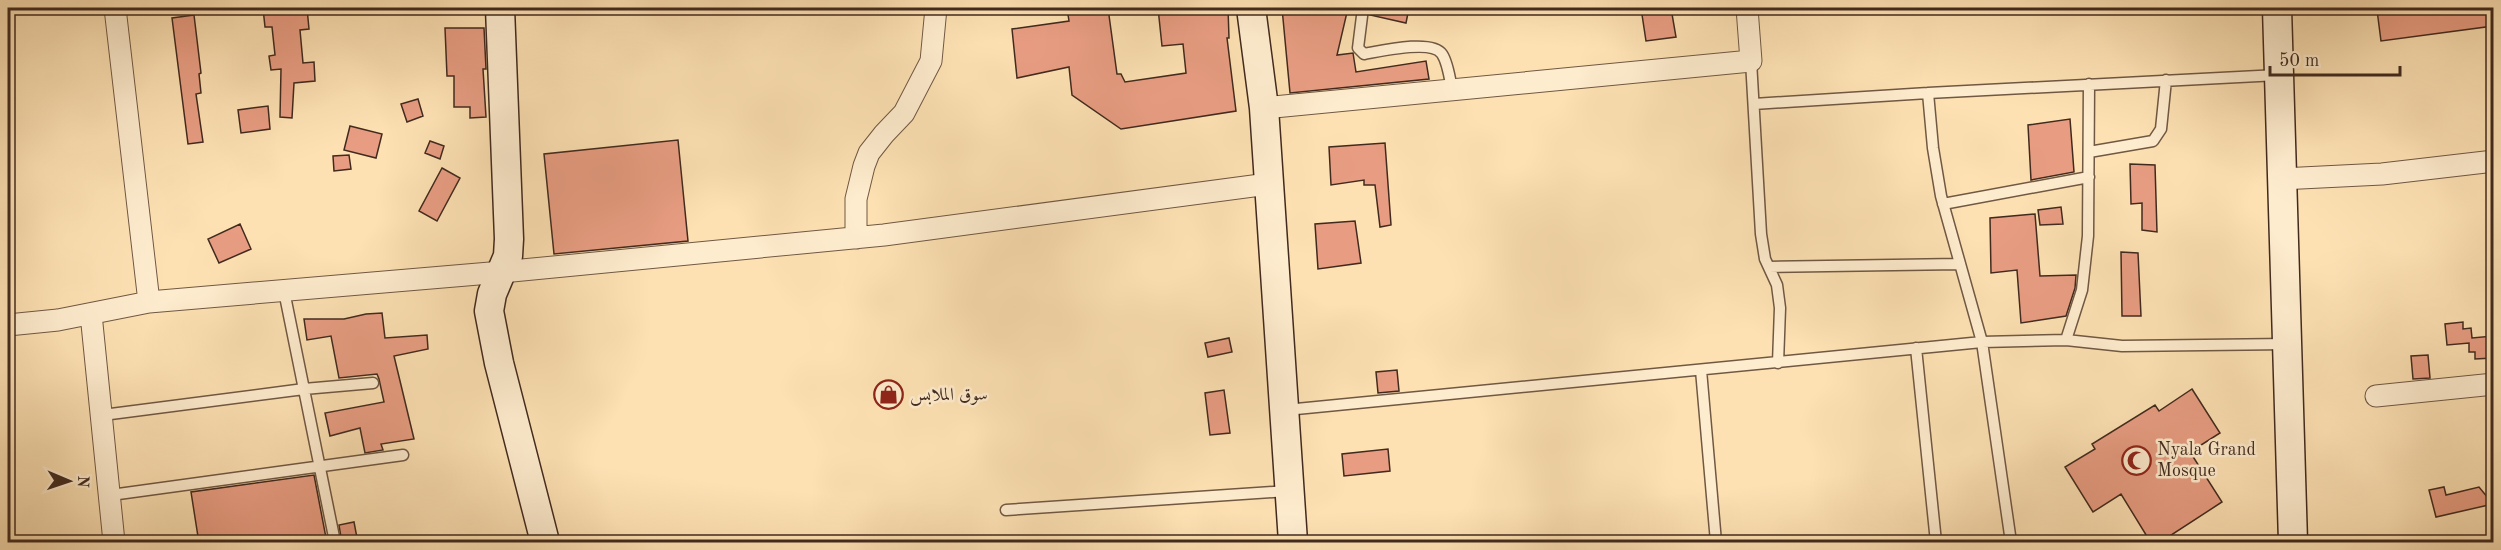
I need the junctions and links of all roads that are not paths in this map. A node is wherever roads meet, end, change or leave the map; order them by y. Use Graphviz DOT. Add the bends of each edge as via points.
graph roads {
  1 [pos="115,8"];
  2 [pos="500,8"];
  3 [pos="936,8"];
  4 [pos="1251,8"];
  5 [pos="1362,8"];
  6 [pos="1747,8"];
  7 [pos="2277,8"];
  8 [pos="1751,61"];
  9 [pos="2279,75"];
  10 [pos="2166,80"];
  11 [pos="2089,84"];
  12 [pos="1452,90"];
  13 [pos="1928,93"];
  14 [pos="1754,104"];
  15 [pos="1264,108"];
  16 [pos="2089,152"];
  17 [pos="2493,161"];
  18 [pos="2089,177"];
  19 [pos="2282,179"];
  20 [pos="1268,184"];
  21 [pos="1943,204"];
  22 [pos="856,238"];
  23 [pos="1959,264"];
  24 [pos="1769,267"];
  25 [pos="502,273"];
  26 [pos="284,291"];
  27 [pos="149,302"];
  28 [pos="91,314"];
  29 [pos="8,325"];
  30 [pos="2066,340"];
  31 [pos="1982,342"];
  32 [pos="2287,344"];
  33 [pos="1916,348"];
  34 [pos="1778,363"];
  35 [pos="1701,370"];
  36 [pos="373,383"];
  37 [pos="2493,384"];
  38 [pos="303,388"];
  39 [pos="2376,396"];
  40 [pos="1283,410"];
  41 [pos="103,415"];
  42 [pos="403,455"];
  43 [pos="319,465"];
  44 [pos="1290,491"];
  45 [pos="111,495"];
  46 [pos="1006,510"];
  47 [pos="114,543"];
  48 [pos="335,543"];
  49 [pos="545,543"];
  50 [pos="1293,543"];
  51 [pos="1716,543"];
  52 [pos="1936,543"];
  53 [pos="2012,543"];
  54 [pos="2293,543"];
  1 -- 27 [label="street"];
  2 -- 25 [label="main road" via="509,239"];
  3 -- 22 [label="street" via="931,62 904,113 869,153 864,166 856,199"];
  4 -- 15 [label="main road"];
  5 -- 12 [label="lane" via="1360,51 1364,54 1426,46 1437,49 1443,55"];
  6 -- 8 [label="street"];
  7 -- 9 [label="main road"];
  8 -- 12 [label="street"];
  8 -- 14 [label="lane"];
  9 -- 10 [label="lane"];
  9 -- 19 [label="main road"];
  10 -- 11 [label="lane"];
  10 -- 16 [label="lane" via="2161,129 2152,141"];
  11 -- 13 [label="lane"];
  11 -- 16 [label="lane"];
  12 -- 15 [label="street"];
  13 -- 14 [label="lane"];
  13 -- 21 [label="lane"];
  14 -- 24 [label="lane" via="1761,234"];
  15 -- 20 [label="main road"];
  16 -- 18 [label="lane"];
  17 -- 19 [label="street" via="2382,174"];
  18 -- 21 [label="lane"];
  18 -- 30 [label="lane" via="2082,290"];
  19 -- 32 [label="main road"];
  20 -- 22 [label="street"];
  20 -- 40 [label="main road"];
  21 -- 23 [label="lane"];
  22 -- 25 [label="street"];
  23 -- 24 [label="lane"];
  23 -- 31 [label="lane"];
  24 -- 34 [label="lane" via="1777,285 1780,308"];
  25 -- 26 [label="street"];
  25 -- 49 [label="main road" via="489,311"];
  26 -- 27 [label="street"];
  26 -- 38 [label="lane"];
  27 -- 28 [label="street"];
  28 -- 29 [label="street"];
  28 -- 41 [label="street"];
  30 -- 31 [label="lane"];
  30 -- 32 [label="lane" via="2122,346"];
  31 -- 33 [label="lane"];
  31 -- 53 [label="lane"];
  32 -- 54 [label="main road"];
  33 -- 34 [label="lane"];
  33 -- 52 [label="lane"];
  34 -- 35 [label="lane"];
  35 -- 40 [label="lane"];
  35 -- 51 [label="lane"];
  36 -- 38 [label="lane"];
  37 -- 39 [label="street"];
  38 -- 41 [label="lane"];
  38 -- 43 [label="lane"];
  40 -- 44 [label="main road"];
  41 -- 45 [label="street"];
  42 -- 43 [label="lane"];
  43 -- 45 [label="lane"];
  43 -- 48 [label="lane"];
  44 -- 46 [label="lane"];
  44 -- 50 [label="main road"];
  45 -- 47 [label="street"];
}
